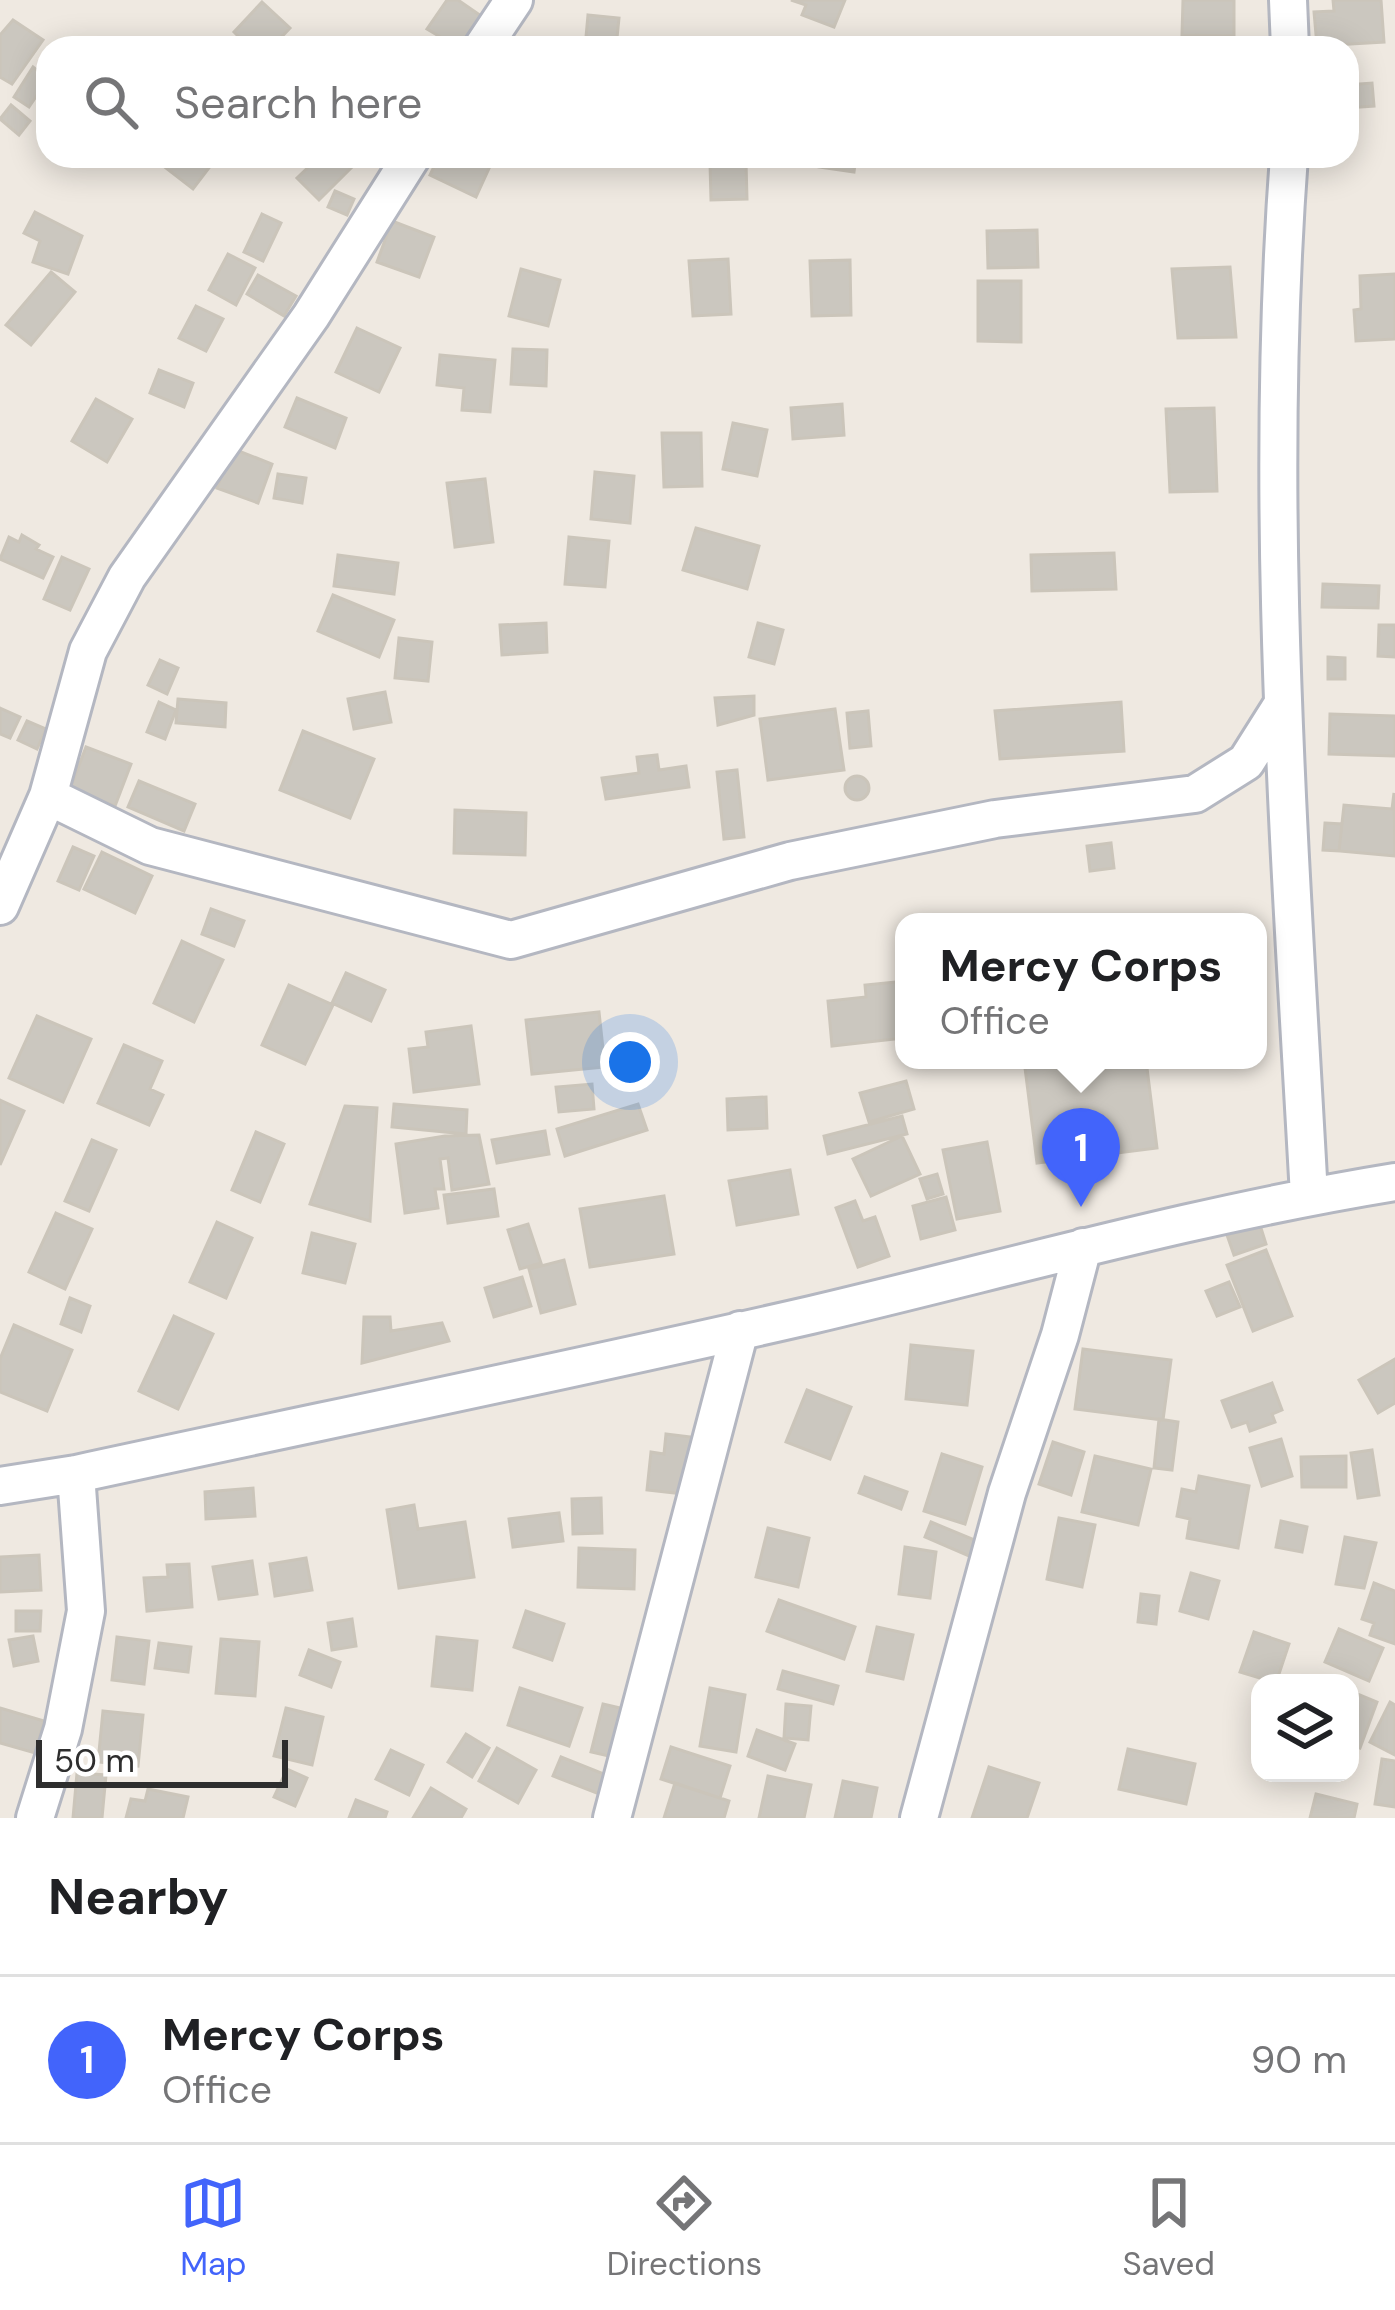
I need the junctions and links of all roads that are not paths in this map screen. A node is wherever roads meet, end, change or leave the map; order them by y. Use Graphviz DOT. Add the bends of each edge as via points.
graph roads {
  1 [pos="514,0"];
  2 [pos="1288,0"];
  3 [pos="490,36"];
  4 [pos="1290,36"];
  5 [pos="404,168"];
  6 [pos="1288,168"];
  7 [pos="1282,705"];
  8 [pos="28,818"];
  9 [pos="0,905"];
  10 [pos="1395,1182"];
  11 [pos="1309,1196"];
  12 [pos="1083,1246"];
  13 [pos="740,1330"];
  14 [pos="76,1474"];
  15 [pos="0,1486"];
  16 [pos="35,1818"];
  17 [pos="612,1818"];
  18 [pos="919,1818"];
  1 -- 3 [label="street"];
  2 -- 4 [label="street"];
  5 -- 8 [label="street" via="127,577 88,650"];
  6 -- 7 [label="street"];
  7 -- 8 [label="street" via="1246,763 1195,794 994,819 790,861 511,940"];
  7 -- 11 [label="street"];
  8 -- 9 [label="street"];
  10 -- 11 [label="street"];
  11 -- 12 [label="street"];
  12 -- 13 [label="street"];
  12 -- 18 [label="street"];
  13 -- 14 [label="street"];
  13 -- 17 [label="street"];
  14 -- 15 [label="street"];
  14 -- 16 [label="street" via="86,1611"];
}
